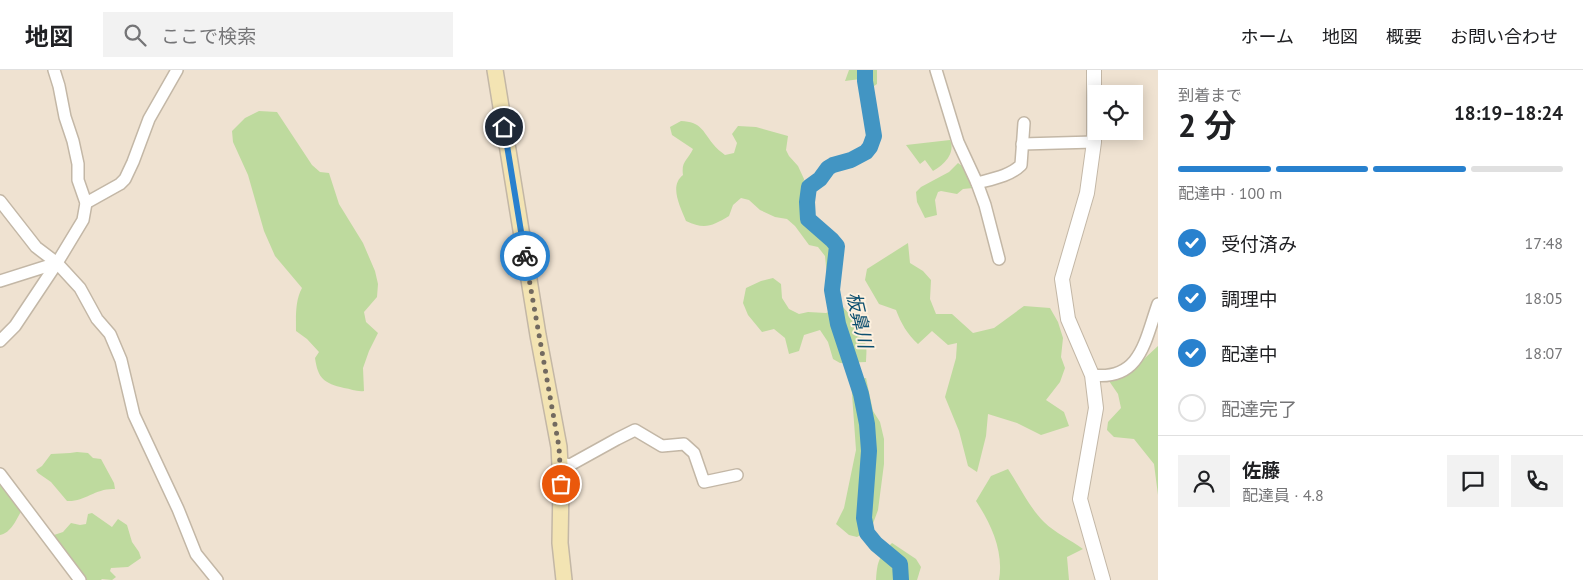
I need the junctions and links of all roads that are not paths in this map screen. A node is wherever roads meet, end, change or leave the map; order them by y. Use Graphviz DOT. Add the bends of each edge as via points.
graph roads {
  1 [pos="54,70"];
  2 [pos="177,70"];
  3 [pos="495,70"];
  4 [pos="936,70"];
  5 [pos="1094,70"];
  6 [pos="1024,123"];
  7 [pos="1094,142"];
  8 [pos="1022,144"];
  9 [pos="977,183"];
  10 [pos="0,201"];
  11 [pos="86,203"];
  12 [pos="999,259"];
  13 [pos="57,263"];
  14 [pos="0,281"];
  15 [pos="1158,304"];
  16 [pos="0,341"];
  17 [pos="1092,375"];
  18 [pos="560,463"];
  19 [pos="0,474"];
  20 [pos="737,475"];
  21 [pos="80,580"];
  22 [pos="217,580"];
  23 [pos="564,580"];
  24 [pos="1104,580"];
  1 -- 11 [label="street"];
  2 -- 11 [label="street" via="149,119 125,179"];
  3 -- 18 [label="main road"];
  4 -- 9 [label="street" via="958,142"];
  5 -- 7 [label="street"];
  6 -- 8 [label="street"];
  7 -- 8 [label="street"];
  7 -- 17 [label="street" via="1087,193 1062,279 1068,319"];
  8 -- 9 [label="street" via="1021,166"];
  9 -- 12 [label="street"];
  10 -- 13 [label="street" via="36,247"];
  11 -- 13 [label="street" via="83,220"];
  13 -- 14 [label="street"];
  13 -- 16 [label="street" via="15,326"];
  13 -- 22 [label="street" via="80,288 97,319 110,334 121,360 134,415 196,554"];
  15 -- 17 [label="street" via="1136,361 1118,373"];
  17 -- 24 [label="street" via="1096,408 1080,499"];
  18 -- 20 [label="street" via="570,465 635,430 662,446 684,444 694,454 704,482"];
  18 -- 23 [label="main road" via="560,544"];
  19 -- 21 [label="street"];
}
